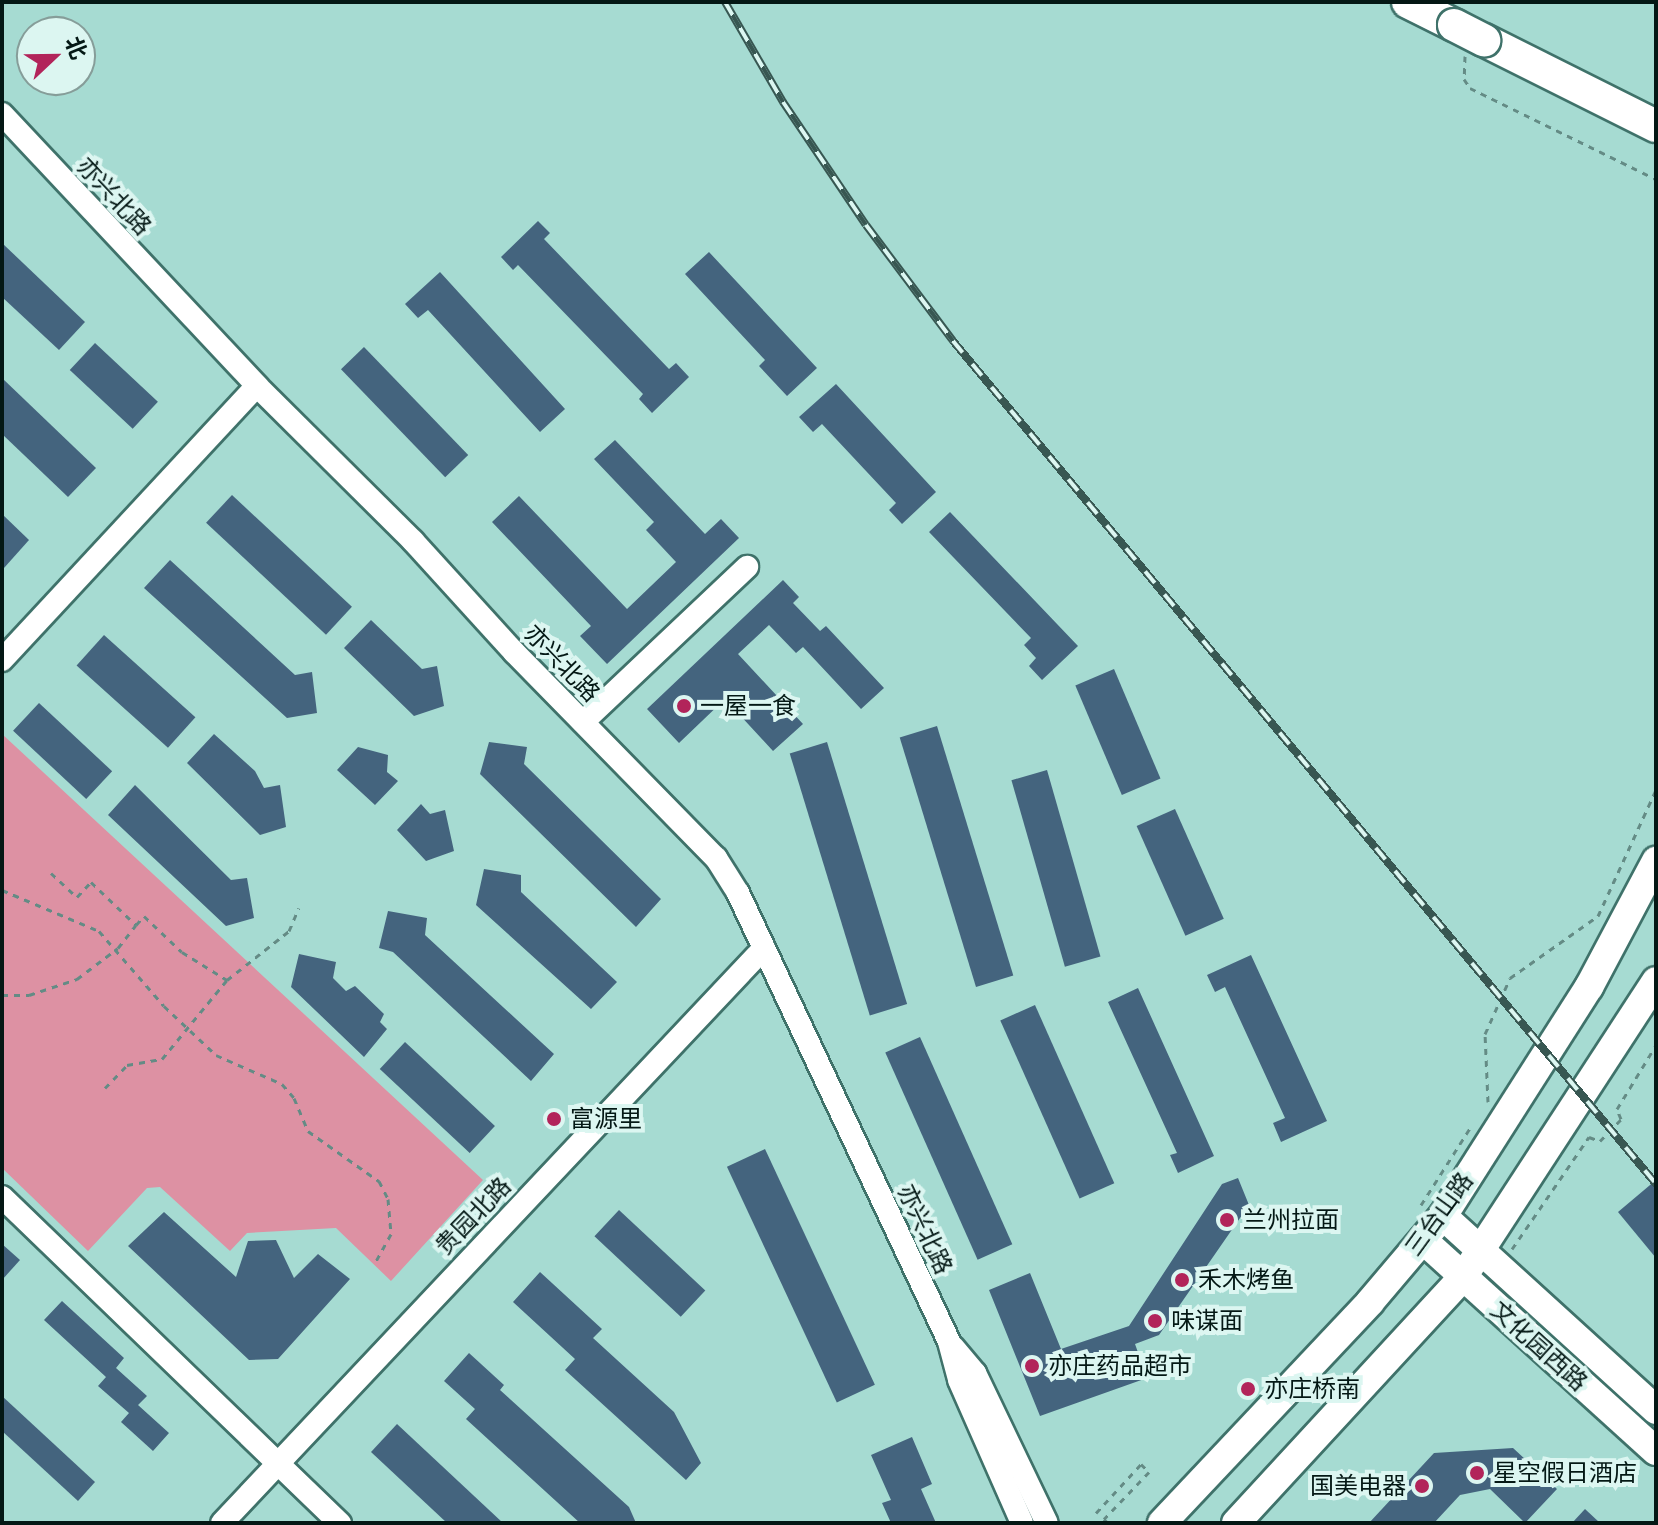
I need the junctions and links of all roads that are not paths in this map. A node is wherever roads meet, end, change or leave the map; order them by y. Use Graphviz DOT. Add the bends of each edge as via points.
graph roads {
  1 [pos="1408,2"];
  2 [pos="2,114"];
  3 [pos="1656,126"];
  4 [pos="257,386"];
  5 [pos="747,567"];
  6 [pos="2,660"];
  7 [pos="583,722"];
  8 [pos="1656,861"];
  9 [pos="764,948"];
  10 [pos="1656,981"];
  11 [pos="2,1197"];
  12 [pos="1443,1216"];
  13 [pos="1423,1240"];
  14 [pos="1490,1258"];
  15 [pos="1463,1277"];
  16 [pos="949,1342"];
  17 [pos="1656,1410"];
  18 [pos="1656,1451"];
  19 [pos="275,1464"];
  20 [pos="222,1523"];
  21 [pos="340,1523"];
  22 [pos="1022,1523"];
  23 [pos="1047,1523"];
  24 [pos="1162,1523"];
  25 [pos="1236,1523"];
  1 -- 3 [label="highway"];
  2 -- 4 [label="street, 亦兴北路"];
  4 -- 6 [label="street"];
  4 -- 7 [label="street, 亦兴北路" via="413,541"];
  5 -- 7 [label="street"];
  7 -- 9 [label="street, 亦兴北路" via="716,858"];
  8 -- 12 [label="main road, 三台山路" via="1589,987"];
  9 -- 16 [label="street, 亦兴北路"];
  9 -- 19 [label="street, 贵园北路"];
  10 -- 14 [label="main road"];
  11 -- 19 [label="street"];
  12 -- 13 [label="main road, 三台山路"];
  12 -- 14 [label="main road, 文化园西路"];
  13 -- 15 [label="main road, 文化园西路"];
  13 -- 24 [label="main road, 三台山路"];
  14 -- 15 [label="main road"];
  14 -- 17 [label="main road, 文化园西路"];
  15 -- 18 [label="main road, 文化园西路"];
  15 -- 25 [label="main road"];
  16 -- 22 [label="street, 亦兴北路" via="959,1380"];
  16 -- 23 [label="street, 亦兴北路" via="975,1373"];
  19 -- 20 [label="street, 贵园北路"];
  19 -- 21 [label="street"];
}
